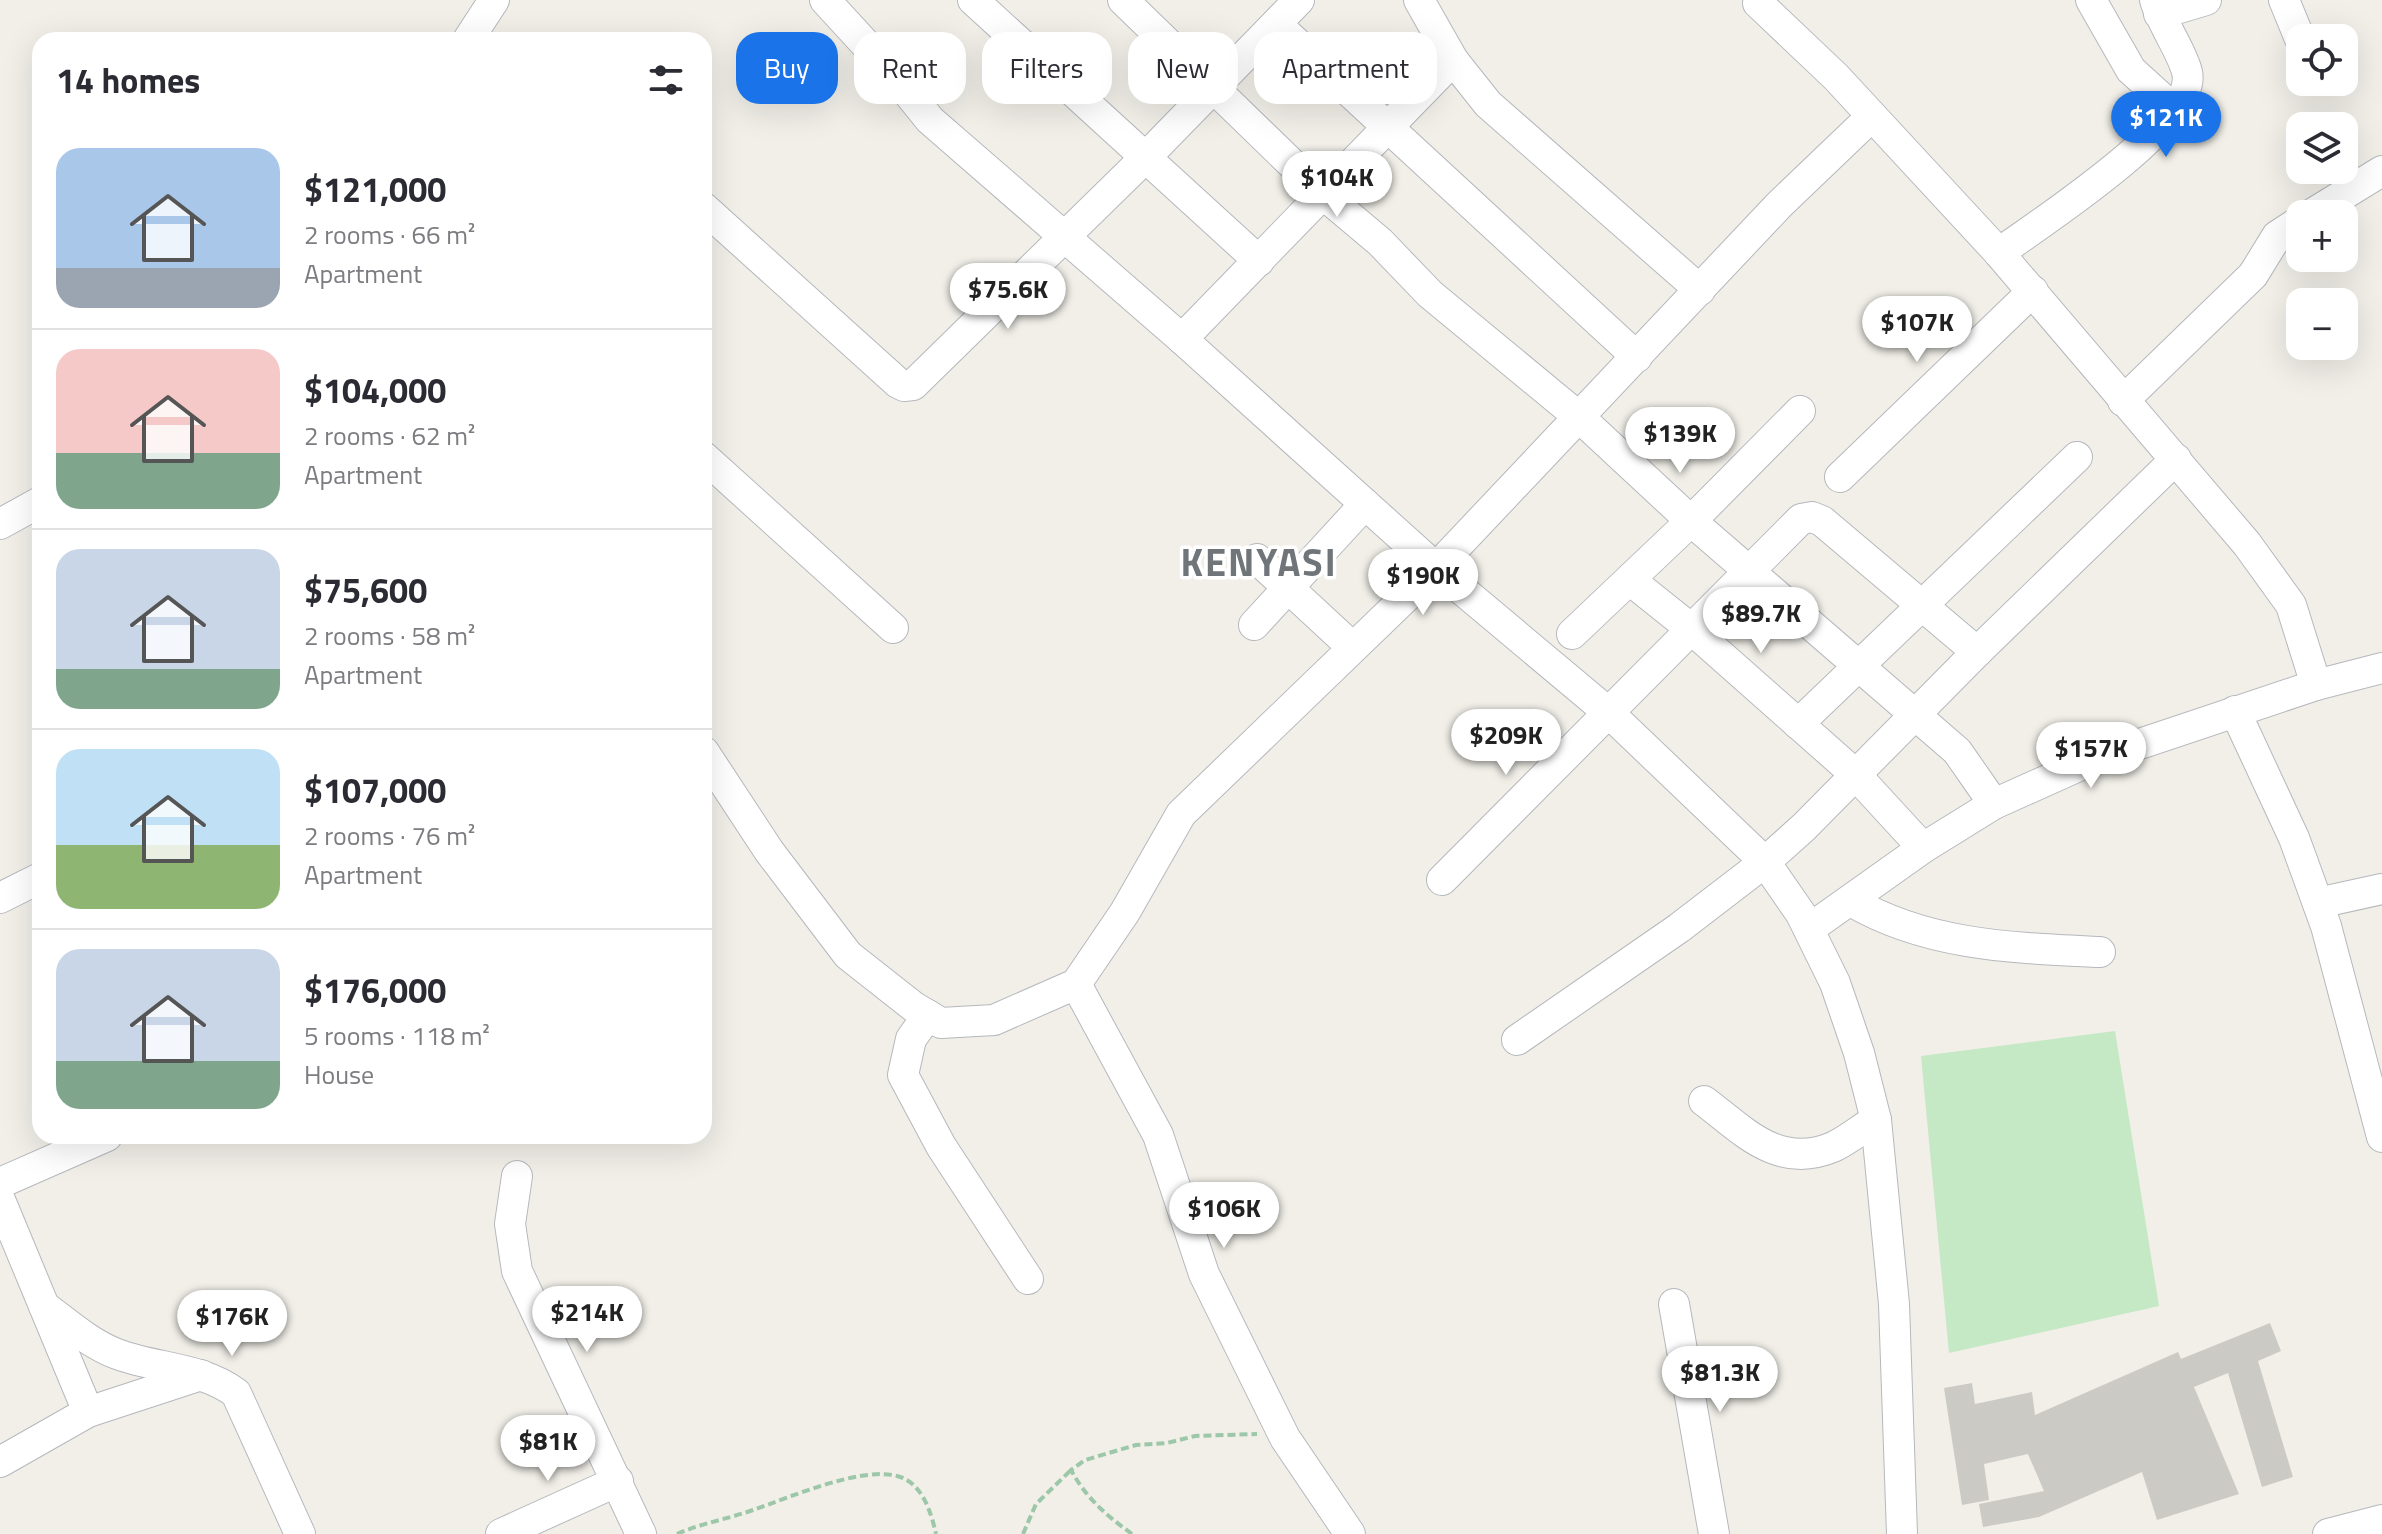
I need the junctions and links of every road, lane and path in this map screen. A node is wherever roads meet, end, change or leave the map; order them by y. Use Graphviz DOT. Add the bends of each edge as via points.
graph roads {
  1 [pos="494,0"];
  2 [pos="825,0"];
  3 [pos="973,0"];
  4 [pos="1123,0"];
  5 [pos="1299,0"];
  6 [pos="1419,0"];
  7 [pos="2091,0"];
  8 [pos="2206,0"];
  9 [pos="2284,0"];
  10 [pos="1758,3"];
  11 [pos="2157,7"];
  12 [pos="1276,24"];
  13 [pos="2294,24"];
  14 [pos="476,32"];
  15 [pos="1156,32"];
  16 [pos="1453,60"];
  17 [pos="1238,62"];
  18 [pos="1197,104"];
  19 [pos="1230,104"];
  20 [pos="2175,110"];
  21 [pos="1872,116"];
  22 [pos="1387,129"];
  23 [pos="1147,156"];
  24 [pos="2382,171"];
  25 [pos="1323,194"];
  26 [pos="2335,200"];
  27 [pos="712,215"];
  28 [pos="2286,230"];
  29 [pos="1065,238"];
  30 [pos="1999,253"];
  31 [pos="1259,261"];
  32 [pos="1700,290"];
  33 [pos="2033,291"];
  34 [pos="1182,339"];
  35 [pos="1637,357"];
  36 [pos="2123,401"];
  37 [pos="1800,411"];
  38 [pos="1579,417"];
  39 [pos="2077,457"];
  40 [pos="2176,459"];
  41 [pos="712,464"];
  42 [pos="1840,477"];
  43 [pos="1365,504"];
  44 [pos="32,506"];
  45 [pos="1691,521"];
  46 [pos="0,524"];
  47 [pos="1257,559"];
  48 [pos="1436,568"];
  49 [pos="1747,571"];
  50 [pos="1630,580"];
  51 [pos="1288,588"];
  52 [pos="1920,604"];
  53 [pos="1254,625"];
  54 [pos="893,628"];
  55 [pos="1690,628"];
  56 [pos="1572,634"];
  57 [pos="1352,647"];
  58 [pos="1977,652"];
  59 [pos="1860,665"];
  60 [pos="2382,668"];
  61 [pos="2316,685"];
  62 [pos="2235,711"];
  63 [pos="1609,713"];
  64 [pos="1917,714"];
  65 [pos="1798,724"];
  66 [pos="712,764"];
  67 [pos="1855,774"];
  68 [pos="1994,804"];
  69 [pos="1923,848"];
  70 [pos="1765,862"];
  71 [pos="1442,880"];
  72 [pos="32,882"];
  73 [pos="2382,889"];
  74 [pos="0,898"];
  75 [pos="1851,901"];
  76 [pos="2318,903"];
  77 [pos="1809,929"];
  78 [pos="2100,952"];
  79 [pos="1076,984"];
  80 [pos="928,1015"];
  81 [pos="1517,1040"];
  82 [pos="1704,1101"];
  83 [pos="1876,1120"];
  84 [pos="2382,1137"];
  85 [pos="89,1144"];
  86 [pos="517,1176"];
  87 [pos="0,1183"];
  88 [pos="0,1200"];
  89 [pos="1028,1279"];
  90 [pos="1674,1304"];
  91 [pos="44,1306"];
  92 [pos="201,1375"];
  93 [pos="88,1412"];
  94 [pos="1285,1438"];
  95 [pos="0,1462"];
  96 [pos="1071,1470"];
  97 [pos="618,1481"];
  98 [pos="2382,1520"];
  99 [pos="300,1534"];
  100 [pos="501,1534"];
  101 [pos="641,1534"];
  102 [pos="677,1534"];
  103 [pos="936,1534"];
  104 [pos="1023,1534"];
  105 [pos="1132,1534"];
  106 [pos="1350,1534"];
  107 [pos="1714,1534"];
  108 [pos="1902,1534"];
  109 [pos="2328,1534"];
  1 -- 14 [label="street"];
  2 -- 29 [label="street" via="930,120"];
  3 -- 23 [label="street"];
  4 -- 15 [label="street"];
  5 -- 12 [label="street"];
  6 -- 16 [label="street"];
  7 -- 20 [label="street" via="2131,70"];
  8 -- 11 [label="street"];
  9 -- 13 [label="street"];
  10 -- 21 [label="street"];
  11 -- 20 [label="street" via="2187,73 2186,91"];
  12 -- 17 [label="street"];
  12 -- 22 [label="street"];
  16 -- 22 [label="street"];
  16 -- 32 [label="street" via="1488,104"];
  18 -- 23 [label="street"];
  19 -- 25 [label="street"];
  20 -- 30 [label="street" via="2132,157"];
  21 -- 30 [label="street"];
  21 -- 32 [label="street"];
  22 -- 25 [label="street"];
  22 -- 35 [label="street"];
  23 -- 29 [label="street"];
  23 -- 31 [label="street"];
  24 -- 26 [label="street"];
  25 -- 31 [label="street"];
  25 -- 38 [label="street" via="1430,294"];
  27 -- 29 [label="street" via="904,386 913,385"];
  28 -- 36 [label="street" via="2253,275"];
  29 -- 34 [label="street"];
  30 -- 33 [label="street"];
  31 -- 34 [label="street"];
  32 -- 35 [label="street"];
  33 -- 36 [label="street"];
  33 -- 42 [label="street"];
  34 -- 43 [label="street"];
  35 -- 38 [label="street"];
  36 -- 40 [label="street"];
  37 -- 45 [label="street"];
  38 -- 45 [label="street"];
  38 -- 48 [label="street"];
  39 -- 52 [label="street"];
  40 -- 58 [label="street"];
  40 -- 61 [label="street" via="2291,605"];
  41 -- 54 [label="street"];
  43 -- 48 [label="street"];
  43 -- 51 [label="street"];
  44 -- 46 [label="street"];
  45 -- 49 [label="street"];
  45 -- 50 [label="street"];
  47 -- 51 [label="street"];
  48 -- 57 [label="street"];
  48 -- 63 [label="street"];
  49 -- 52 [label="street" via="1801,519 1812,517"];
  49 -- 55 [label="street"];
  49 -- 59 [label="street"];
  50 -- 55 [label="street"];
  50 -- 56 [label="street"];
  51 -- 53 [label="street"];
  51 -- 57 [label="street"];
  52 -- 58 [label="street"];
  52 -- 59 [label="street"];
  55 -- 63 [label="street"];
  55 -- 65 [label="street"];
  57 -- 79 [label="street" via="1181,814"];
  58 -- 64 [label="street"];
  59 -- 64 [label="street"];
  59 -- 65 [label="street"];
  60 -- 61 [label="street"];
  61 -- 62 [label="street"];
  62 -- 68 [label="street" via="2092,760"];
  62 -- 76 [label="street"];
  63 -- 70 [label="street"];
  63 -- 71 [label="street"];
  64 -- 67 [label="street"];
  64 -- 68 [label="street" via="1957,751"];
  65 -- 67 [label="street"];
  66 -- 80 [label="street" via="848,955"];
  67 -- 69 [label="street"];
  67 -- 70 [label="street"];
  68 -- 69 [label="street"];
  69 -- 75 [label="street"];
  70 -- 77 [label="street"];
  70 -- 81 [label="street"];
  72 -- 74 [label="street"];
  73 -- 76 [label="street"];
  75 -- 77 [label="street"];
  75 -- 78 [label="street" via="1880,918 1934,936"];
  76 -- 84 [label="street"];
  77 -- 83 [label="street" via="1835,983"];
  79 -- 80 [label="street" via="994,1020 941,1023"];
  79 -- 94 [label="street" via="1158,1135 1204,1274"];
  80 -- 89 [label="street" via="911,1039 903,1075 941,1146"];
  82 -- 83 [label="street" via="1766,1148 1798,1155 1833,1147"];
  83 -- 108 [label="street" via="1894,1304"];
  85 -- 87 [label="street"];
  86 -- 97 [label="street" via="510,1224 517,1271"];
  88 -- 91 [label="street"];
  90 -- 107 [label="street"];
  91 -- 92 [label="street" via="120,1355"];
  91 -- 93 [label="street"];
  92 -- 93 [label="street"];
  92 -- 99 [label="street" via="236,1393"];
  93 -- 95 [label="street"];
  94 -- 96 [label="path" via="1253,1433 1195,1436 1136,1445 1085,1460"];
  94 -- 106 [label="street"];
  96 -- 104 [label="path" via="1036,1504"];
  96 -- 105 [label="path" via="1108,1517"];
  97 -- 100 [label="street"];
  97 -- 101 [label="street"];
  98 -- 109 [label="street"];
  102 -- 103 [label="path" via="871,1475 898,1476 921,1493"];
}
